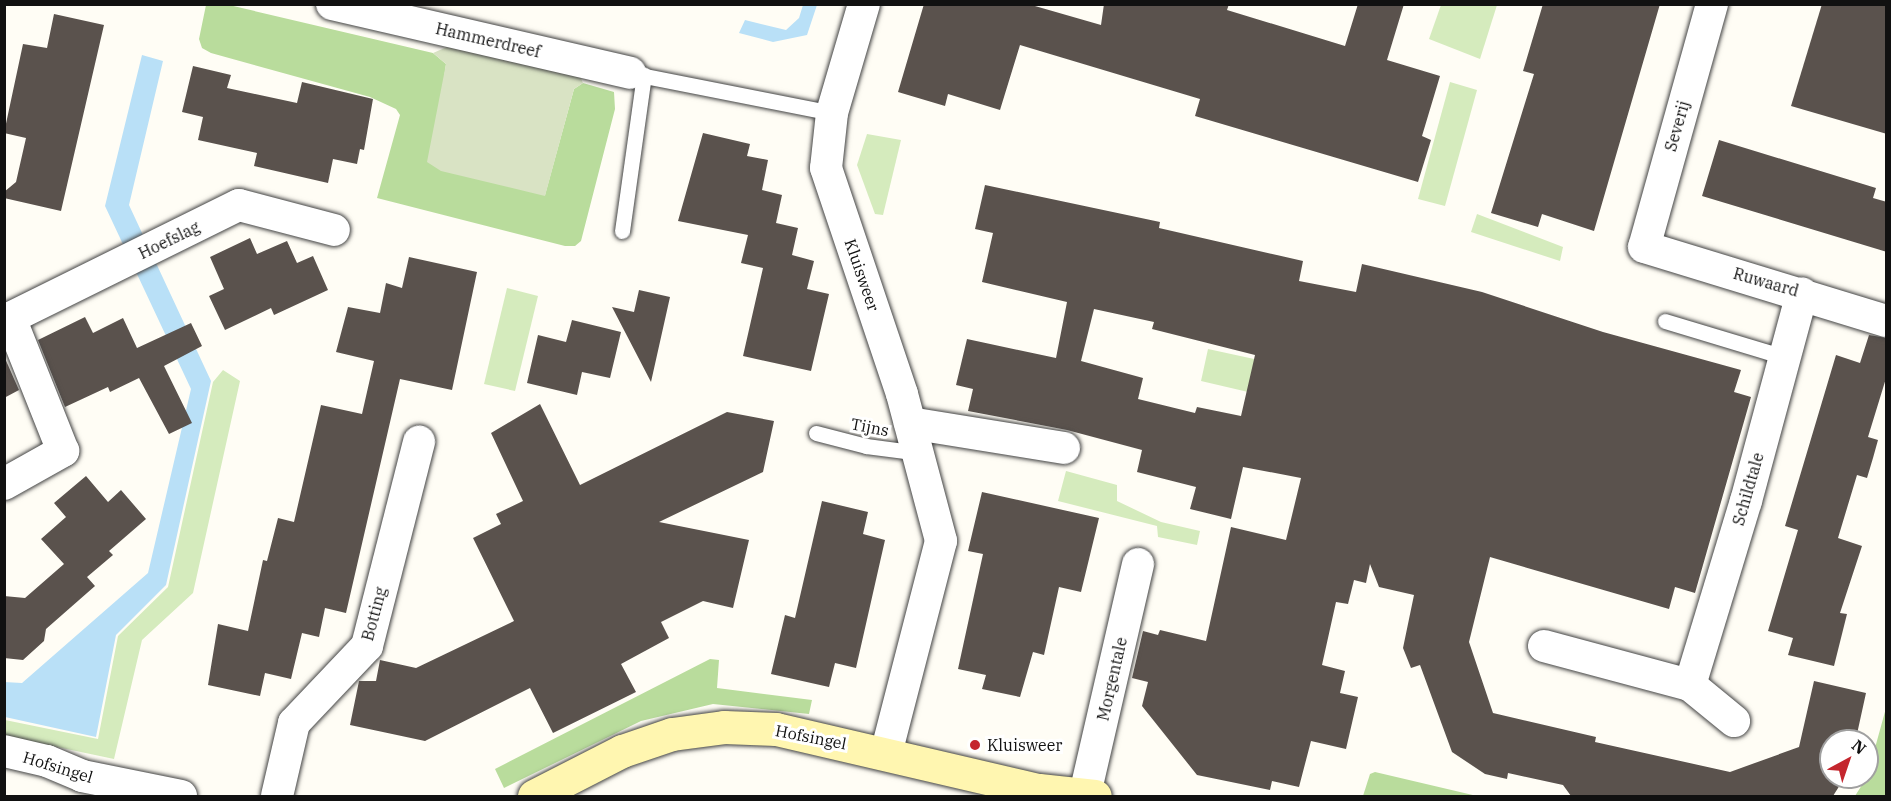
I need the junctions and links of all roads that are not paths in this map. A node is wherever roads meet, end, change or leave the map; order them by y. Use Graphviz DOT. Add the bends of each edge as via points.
graph roads {
  1 [pos="332,4"];
  2 [pos="864,4"];
  3 [pos="1712,4"];
  4 [pos="637,74"];
  5 [pos="832,113"];
  6 [pos="334,230"];
  7 [pos="622,231"];
  8 [pos="1644,247"];
  9 [pos="1802,293"];
  10 [pos="7,317"];
  11 [pos="1665,321"];
  12 [pos="1887,321"];
  13 [pos="1784,357"];
  14 [pos="910,423"];
  15 [pos="816,433"];
  16 [pos="419,442"];
  17 [pos="1064,448"];
  18 [pos="919,453"];
  19 [pos="4,484"];
  20 [pos="1138,564"];
  21 [pos="1544,646"];
  22 [pos="1690,685"];
  23 [pos="1734,721"];
  24 [pos="4,751"];
  25 [pos="886,753"];
  26 [pos="1038,793"];
  27 [pos="1090,795"];
  28 [pos="182,796"];
  29 [pos="277,796"];
  30 [pos="534,796"];
  1 -- 4 [label="street, Hammerdreef"];
  2 -- 5 [label="street, Kluisweer"];
  3 -- 8 [label="street, Severij"];
  4 -- 5 [label="lane, Hammerdreef"];
  4 -- 7 [label="lane"];
  5 -- 14 [label="street, Kluisweer" via="826,168"];
  6 -- 10 [label="street, Hoefslag" via="239,206"];
  8 -- 9 [label="street, Ruwaard"];
  9 -- 12 [label="street, Ruwaard"];
  9 -- 13 [label="street, Schildtale"];
  10 -- 19 [label="street, Hoefslag" via="63,451"];
  11 -- 13 [label="lane"];
  13 -- 22 [label="street, Schildtale" via="1746,501"];
  14 -- 17 [label="street"];
  14 -- 18 [label="street, Kluisweer"];
  15 -- 18 [label="lane, Tijns" via="866,446"];
  16 -- 29 [label="street, Botting" via="367,646 294,723"];
  18 -- 25 [label="street, Kluisweer" via="941,541"];
  20 -- 27 [label="street, Morgentale"];
  21 -- 22 [label="street"];
  22 -- 23 [label="street"];
  24 -- 28 [label="street, Hofsingel" via="47,761 81,776"];
  25 -- 26 [label="street, Hofsingel"];
  25 -- 30 [label="street, Hofsingel" via="776,729 724,727 672,735 622,751"];
  26 -- 27 [label="street, Hofsingel"];
}
